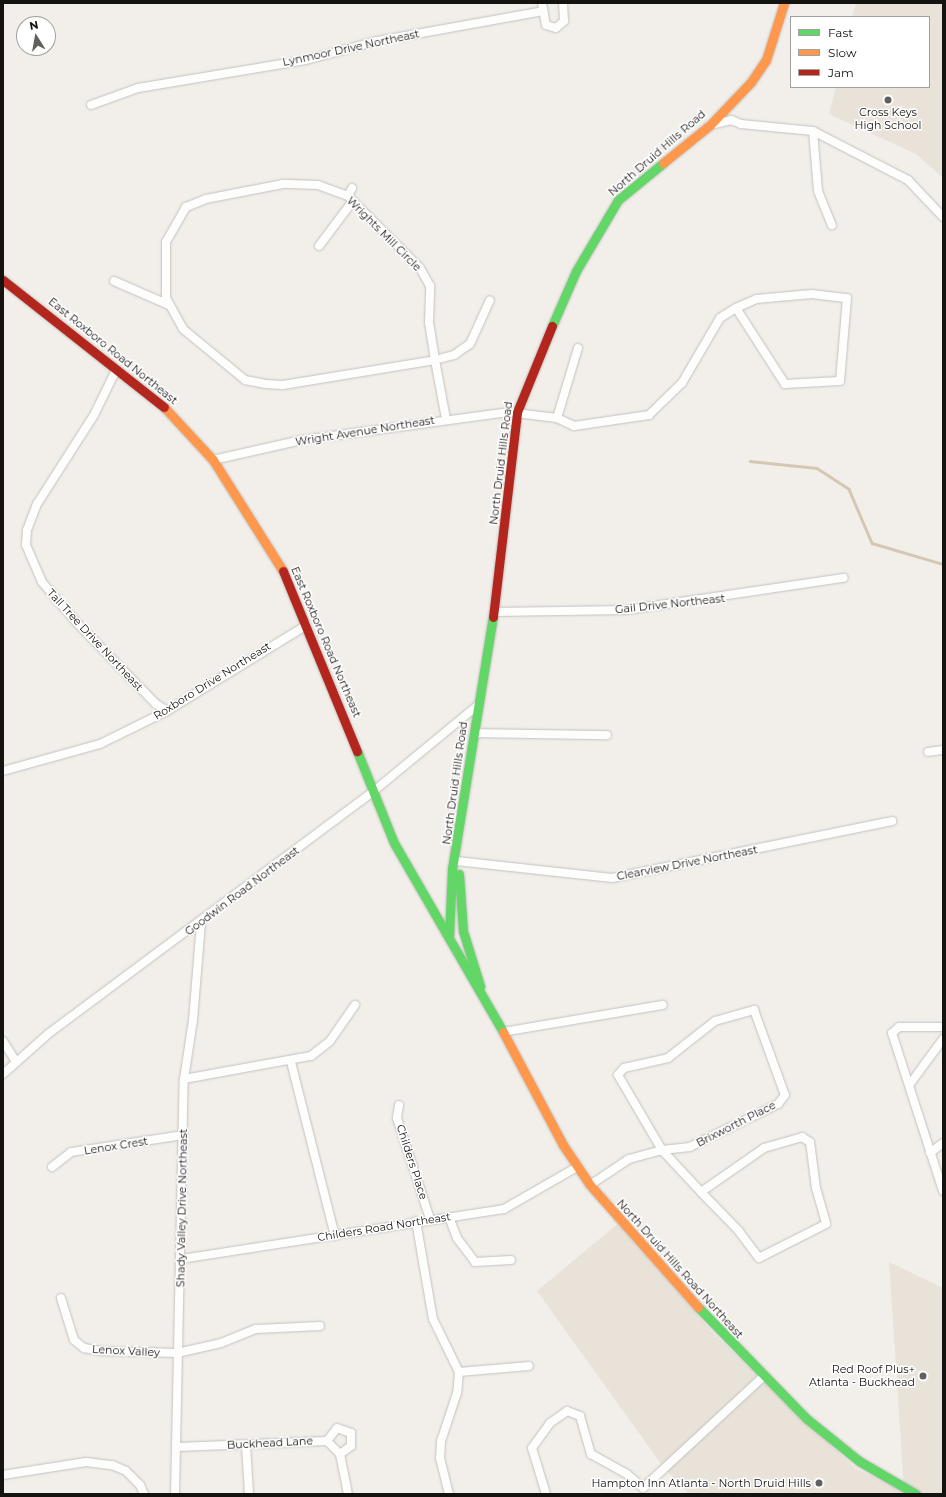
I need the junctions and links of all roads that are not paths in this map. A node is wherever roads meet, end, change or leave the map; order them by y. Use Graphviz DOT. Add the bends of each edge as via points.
graph roads {
  1 [pos="563,3"];
  2 [pos="784,3"];
  3 [pos="542,7"];
  4 [pos="91,105"];
  5 [pos="710,125"];
  6 [pos="813,131"];
  7 [pos="352,188"];
  8 [pos="350,199"];
  9 [pos="943,217"];
  10 [pos="832,225"];
  11 [pos="319,246"];
  12 [pos="3,280"];
  13 [pos="114,281"];
  14 [pos="490,300"];
  15 [pos="170,305"];
  16 [pos="736,308"];
  17 [pos="578,348"];
  18 [pos="435,360"];
  19 [pos="116,370"];
  20 [pos="517,412"];
  21 [pos="557,418"];
  22 [pos="446,419"];
  23 [pos="213,460"];
  24 [pos="844,578"];
  25 [pos="494,612"];
  26 [pos="306,625"];
  27 [pos="478,705"];
  28 [pos="167,711"];
  29 [pos="475,733"];
  30 [pos="607,735"];
  31 [pos="943,750"];
  32 [pos="928,752"];
  33 [pos="3,771"];
  34 [pos="374,790"];
  35 [pos="892,821"];
  36 [pos="456,861"];
  37 [pos="201,923"];
  38 [pos="449,939"];
  39 [pos="355,1005"];
  40 [pos="487,1005"];
  41 [pos="663,1005"];
  42 [pos="943,1026"];
  43 [pos="503,1032"];
  44 [pos="943,1039"];
  45 [pos="3,1041"];
  46 [pos="16,1062"];
  47 [pos="291,1062"];
  48 [pos="3,1074"];
  49 [pos="184,1078"];
  50 [pos="910,1084"];
  51 [pos="399,1105"];
  52 [pos="183,1135"];
  53 [pos="943,1143"];
  54 [pos="662,1150"];
  55 [pos="930,1153"];
  56 [pos="52,1167"];
  57 [pos="578,1167"];
  58 [pos="590,1185"];
  59 [pos="943,1190"];
  60 [pos="701,1192"];
  61 [pos="449,1217"];
  62 [pos="430,1219"];
  63 [pos="416,1221"];
  64 [pos="335,1236"];
  65 [pos="181,1259"];
  66 [pos="511,1260"];
  67 [pos="61,1298"];
  68 [pos="320,1326"];
  69 [pos="177,1353"];
  70 [pos="529,1366"];
  71 [pos="459,1372"];
  72 [pos="762,1377"];
  73 [pos="327,1441"];
  74 [pos="246,1445"];
  75 [pos="178,1447"];
  76 [pos="340,1454"];
  77 [pos="3,1475"];
  78 [pos="643,1491"];
  79 [pos="144,1494"];
  80 [pos="175,1494"];
  81 [pos="249,1494"];
  82 [pos="348,1494"];
  83 [pos="450,1494"];
  84 [pos="546,1494"];
  85 [pos="913,1494"];
  1 -- 3 [label="street, Lynmoor Drive Northeast" via="564,21 556,28 546,25"];
  2 -- 5 [label="main road, North Druid Hills Road" via="766,60 751,82"];
  3 -- 4 [label="street, Lynmoor Drive Northeast" via="377,41 306,60 138,88"];
  5 -- 6 [label="street" via="730,120 741,124"];
  5 -- 20 [label="main road, North Druid Hills Road" via="618,200 576,271 530,371"];
  6 -- 9 [label="street" via="908,180"];
  6 -- 10 [label="street" via="818,191"];
  7 -- 8 [label="street"];
  8 -- 11 [label="street"];
  8 -- 15 [label="street, Wrights Mill Circle" via="318,185 283,184 206,199 186,207 166,242 165,278"];
  8 -- 18 [label="street, Wrights Mill Circle" via="420,268 430,286 429,323"];
  12 -- 19 [label="main road, East Roxboro Road Northeast"];
  13 -- 15 [label="street"];
  14 -- 18 [label="street" via="470,344 454,356"];
  15 -- 18 [label="street, Wrights Mill Circle" via="183,329 245,380 283,385"];
  16 -- 16 [label="street, Wright Avenue Northeast" via="756,298 812,294 847,298 840,381 786,384"];
  16 -- 21 [label="street, Wright Avenue Northeast" via="720,318 682,383 659,409 649,415 602,425 574,426"];
  17 -- 21 [label="street"];
  18 -- 22 [label="street, Wrights Mill Circle"];
  19 -- 23 [label="main road, East Roxboro Road Northeast" via="164,407"];
  19 -- 28 [label="street, Tall Tree Drive Northeast" via="94,415 37,504 27,530 26,545 42,582 77,623 156,704"];
  20 -- 21 [label="street, Wright Avenue Northeast"];
  20 -- 22 [label="street, Wright Avenue Northeast"];
  20 -- 25 [label="main road, North Druid Hills Road"];
  22 -- 23 [label="street, Wright Avenue Northeast" via="302,440"];
  23 -- 26 [label="main road, East Roxboro Road Northeast" via="289,581"];
  24 -- 25 [label="street, Gail Drive Northeast" via="626,610"];
  25 -- 27 [label="main road, North Druid Hills Road"];
  26 -- 28 [label="street, Roxboro Drive Northeast"];
  26 -- 34 [label="main road, East Roxboro Road Northeast"];
  27 -- 29 [label="main road, North Druid Hills Road"];
  27 -- 34 [label="street, Goodwin Road Northeast"];
  28 -- 33 [label="street, Roxboro Drive Northeast" via="100,744"];
  29 -- 30 [label="street"];
  29 -- 36 [label="main road, North Druid Hills Road"];
  31 -- 32 [label="street"];
  34 -- 37 [label="street, Goodwin Road Northeast"];
  34 -- 38 [label="main road, East Roxboro Road Northeast" via="394,843"];
  35 -- 36 [label="street, Clearview Drive Northeast" via="612,878"];
  36 -- 38 [label="main road, North Druid Hills Road" via="449,908"];
  36 -- 40 [label="main road, North Druid Hills Road Northeast" via="463,931"];
  37 -- 46 [label="street, Goodwin Road Northeast" via="48,1034"];
  37 -- 49 [label="street, Shady Valley Drive Northeast" via="193,1020"];
  38 -- 40 [label="main road, North Druid Hills Road Northeast"];
  39 -- 47 [label="street" via="330,1041 311,1056"];
  40 -- 43 [label="main road, North Druid Hills Road Northeast"];
  41 -- 43 [label="street"];
  42 -- 50 [label="street" via="899,1027 892,1033"];
  43 -- 57 [label="main road, North Druid Hills Road Northeast"];
  44 -- 50 [label="street"];
  45 -- 46 [label="street"];
  46 -- 48 [label="street, Goodwin Road Northeast"];
  47 -- 49 [label="street"];
  47 -- 64 [label="street"];
  49 -- 52 [label="street, Shady Valley Drive Northeast"];
  50 -- 55 [label="street"];
  51 -- 62 [label="street, Childers Place" via="397,1118"];
  52 -- 56 [label="street, Lenox Crest" via="71,1152"];
  52 -- 65 [label="street, Shady Valley Drive Northeast"];
  53 -- 55 [label="street"];
  54 -- 54 [label="street, Brixworth Place" via="690,1147 778,1104 786,1095 754,1010 715,1021 668,1058 624,1068 618,1075"];
  54 -- 58 [label="street, Brixworth Place" via="629,1159"];
  54 -- 60 [label="street, Brixworth Place"];
  55 -- 59 [label="street"];
  57 -- 58 [label="main road, North Druid Hills Road Northeast"];
  57 -- 61 [label="street, Childers Road Northeast" via="504,1209"];
  58 -- 72 [label="main road, North Druid Hills Road Northeast" via="668,1277"];
  60 -- 60 [label="street, Brixworth Place" via="739,1231 759,1258 826,1224 816,1188 810,1142 802,1137 764,1148"];
  61 -- 62 [label="street, Childers Road Northeast"];
  61 -- 66 [label="street" via="465,1252 475,1262"];
  62 -- 63 [label="street, Childers Road Northeast"];
  63 -- 64 [label="street, Childers Road Northeast"];
  63 -- 71 [label="street" via="433,1319"];
  64 -- 65 [label="street, Childers Road Northeast"];
  65 -- 69 [label="street, Shady Valley Drive Northeast"];
  67 -- 69 [label="street, Lenox Valley" via="69,1330 84,1348"];
  68 -- 69 [label="street, Lenox Valley" via="256,1329 221,1343"];
  69 -- 75 [label="street, Shady Valley Drive Northeast"];
  70 -- 71 [label="street"];
  71 -- 83 [label="street" via="457,1393 441,1442 440,1458"];
  72 -- 78 [label="street"];
  72 -- 85 [label="main road, North Druid Hills Road Northeast" via="859,1461"];
  73 -- 74 [label="street, Buckhead Lane"];
  73 -- 76 [label="street, Buckhead Lane"];
  73 -- 76 [label="street" via="337,1428 351,1433 351,1446"];
  74 -- 75 [label="street, Buckhead Lane"];
  74 -- 81 [label="street"];
  75 -- 80 [label="street, Shady Valley Drive Northeast"];
  76 -- 82 [label="street"];
  77 -- 79 [label="street" via="92,1462 126,1471 140,1485"];
  78 -- 84 [label="street" via="627,1474 591,1454 580,1416 566,1411 550,1423 532,1448"];
}
